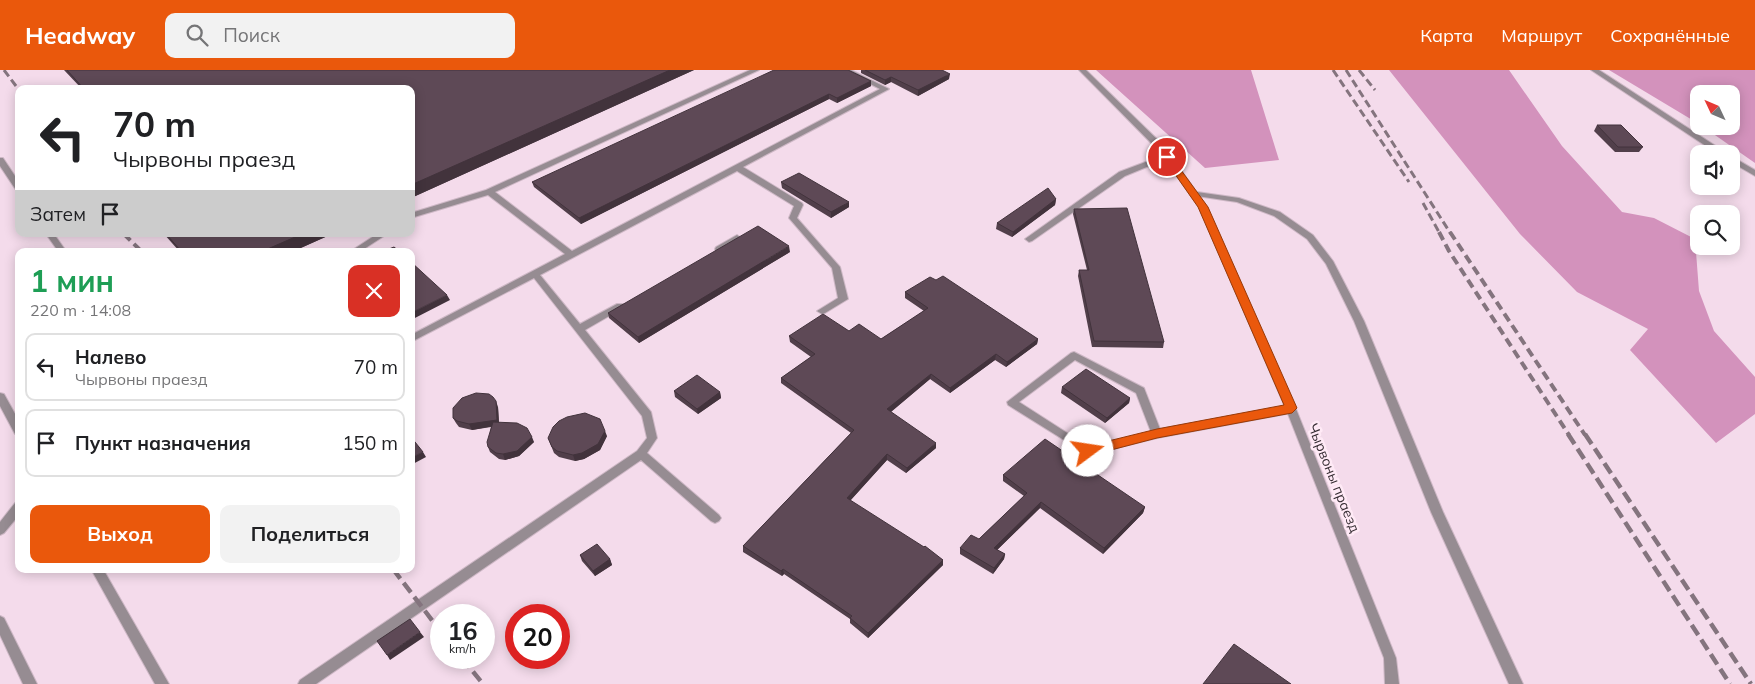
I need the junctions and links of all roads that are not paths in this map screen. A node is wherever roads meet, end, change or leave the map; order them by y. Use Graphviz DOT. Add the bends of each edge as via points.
graph roads {
  1 [pos="756,70"];
  2 [pos="846,70"];
  3 [pos="1082,70"];
  4 [pos="1594,70"];
  5 [pos="1710,145"];
  6 [pos="1167,157"];
  7 [pos="0,160"];
  8 [pos="1740,164"];
  9 [pos="738,168"];
  10 [pos="1755,174"];
  11 [pos="15,182"];
  12 [pos="490,192"];
  13 [pos="1192,193"];
  14 [pos="415,215"];
  15 [pos="52,237"];
  16 [pos="378,237"];
  17 [pos="737,238"];
  18 [pos="1029,238"];
  19 [pos="60,248"];
  20 [pos="360,248"];
  21 [pos="712,253"];
  22 [pos="572,255"];
  23 [pos="535,274"];
  24 [pos="629,301"];
  25 [pos="822,311"];
  26 [pos="579,330"];
  27 [pos="415,337"];
  28 [pos="0,397"];
  29 [pos="1292,408"];
  30 [pos="15,424"];
  31 [pos="1157,434"];
  32 [pos="642,454"];
  33 [pos="15,511"];
  34 [pos="715,518"];
  35 [pos="0,530"];
  36 [pos="99,573"];
  37 [pos="0,622"];
  38 [pos="30,684"];
  39 [pos="162,684"];
  40 [pos="305,684"];
  41 [pos="1392,684"];
  42 [pos="1516,684"];
  1 -- 12 [label="street"];
  2 -- 9 [label="street" via="885,89"];
  3 -- 6 [label="street, Чырвоны праезд"];
  4 -- 5 [label="street"];
  6 -- 13 [label="street, Чырвоны праезд"];
  6 -- 18 [label="street" via="1122,174"];
  7 -- 11 [label="street"];
  8 -- 10 [label="street"];
  9 -- 22 [label="street"];
  9 -- 25 [label="street" via="799,205 793,218 836,267 843,299"];
  12 -- 14 [label="street"];
  12 -- 22 [label="street"];
  13 -- 29 [label="street, Чырвоны праезд" via="1203,207"];
  13 -- 42 [label="street" via="1239,200 1277,214 1310,237 1330,263 1359,321 1437,512"];
  15 -- 19 [label="street"];
  16 -- 20 [label="street"];
  17 -- 21 [label="street"];
  22 -- 23 [label="street"];
  23 -- 26 [label="street"];
  23 -- 27 [label="street"];
  24 -- 26 [label="street"];
  26 -- 32 [label="street" via="647,415 652,438"];
  28 -- 30 [label="street"];
  29 -- 31 [label="street"];
  29 -- 41 [label="street, Чырвоны праезд" via="1390,658"];
  31 -- 31 [label="street" via="1088,451 1012,402 1074,355 1140,391"];
  32 -- 34 [label="street"];
  32 -- 40 [label="street"];
  33 -- 35 [label="street"];
  36 -- 39 [label="street"];
  37 -- 38 [label="street"];
}
